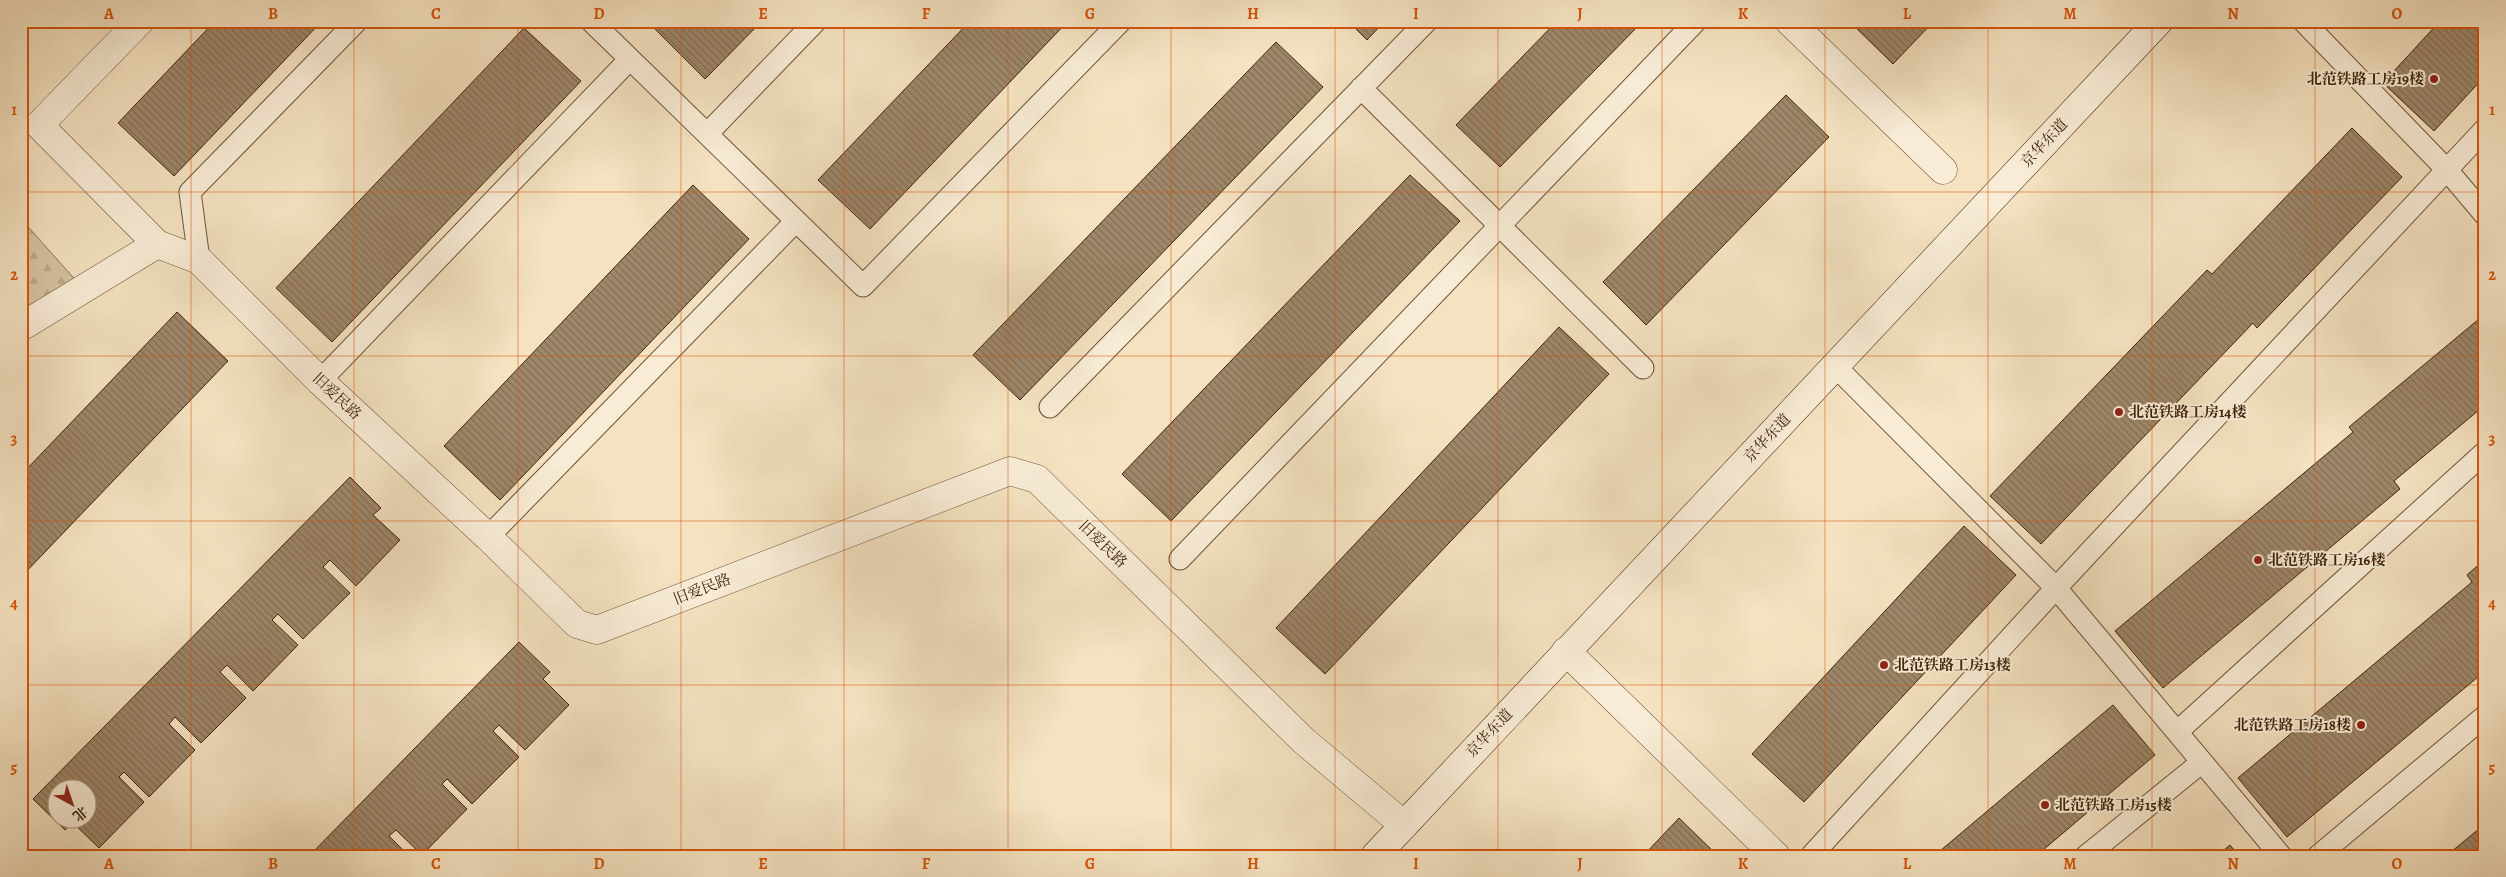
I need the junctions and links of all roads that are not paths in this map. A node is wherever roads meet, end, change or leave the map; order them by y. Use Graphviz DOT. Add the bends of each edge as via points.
graph roads {
  1 [pos="140,21"];
  2 [pos="357,21"];
  3 [pos="591,21"];
  4 [pos="816,21"];
  5 [pos="1121,21"];
  6 [pos="1426,21"];
  7 [pos="1696,21"];
  8 [pos="1789,21"];
  9 [pos="2159,21"];
  10 [pos="2303,21"];
  11 [pos="630,59"];
  12 [pos="1361,88"];
  13 [pos="2485,129"];
  14 [pos="707,134"];
  15 [pos="1943,170"];
  16 [pos="2448,170"];
  17 [pos="2485,215"];
  18 [pos="796,221"];
  19 [pos="1501,225"];
  20 [pos="157,244"];
  21 [pos="199,260"];
  22 [pos="21,327"];
  23 [pos="1835,366"];
  24 [pos="1642,368"];
  25 [pos="320,381"];
  26 [pos="1050,407"];
  27 [pos="2485,452"];
  28 [pos="488,537"];
  29 [pos="1180,559"];
  30 [pos="2056,588"];
  31 [pos="1566,651"];
  32 [pos="2485,716"];
  33 [pos="2177,732"];
  34 [pos="2202,762"];
  35 [pos="1404,825"];
  36 [pos="1375,856"];
  37 [pos="1776,856"];
  38 [pos="1811,856"];
  39 [pos="2086,856"];
  40 [pos="2281,856"];
  41 [pos="2318,856"];
  1 -- 20 [label="street" via="39,125"];
  2 -- 21 [label="lane" via="190,192"];
  3 -- 11 [label="lane"];
  4 -- 14 [label="lane"];
  5 -- 18 [label="lane" via="863,286"];
  6 -- 12 [label="lane"];
  7 -- 19 [label="lane"];
  8 -- 15 [label="street"];
  9 -- 23 [label="street, 京华东道"];
  10 -- 16 [label="lane"];
  11 -- 14 [label="lane"];
  11 -- 25 [label="lane"];
  12 -- 19 [label="lane"];
  12 -- 26 [label="lane"];
  13 -- 16 [label="lane"];
  14 -- 18 [label="lane"];
  16 -- 17 [label="lane"];
  16 -- 30 [label="lane"];
  18 -- 28 [label="lane"];
  19 -- 24 [label="lane"];
  19 -- 29 [label="lane"];
  20 -- 21 [label="street, 旧爱民路"];
  20 -- 22 [label="street"];
  21 -- 25 [label="street, 旧爱民路"];
  23 -- 30 [label="lane"];
  23 -- 31 [label="street, 京华东道"];
  25 -- 28 [label="street, 旧爱民路"];
  27 -- 33 [label="lane"];
  28 -- 35 [label="street, 旧爱民路" via="577,624 597,630 1010,471 1037,479 1304,741"];
  30 -- 33 [label="lane"];
  30 -- 38 [label="lane"];
  31 -- 35 [label="street, 京华东道"];
  31 -- 37 [label="street"];
  32 -- 41 [label="lane"];
  33 -- 34 [label="lane"];
  34 -- 39 [label="lane"];
  34 -- 40 [label="lane"];
  35 -- 36 [label="street, 京华东道"];
}
